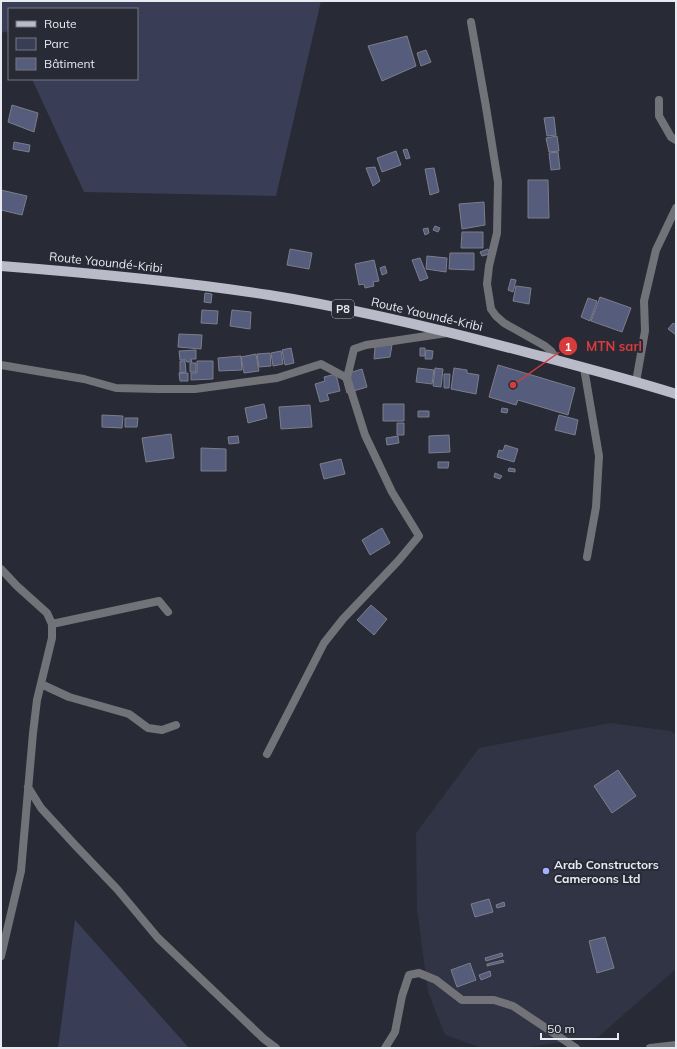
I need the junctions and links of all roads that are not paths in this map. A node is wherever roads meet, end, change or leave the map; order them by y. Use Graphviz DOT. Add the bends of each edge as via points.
graph roads {
  1 [pos="471,22"];
  2 [pos="658,100"];
  3 [pos="676,140"];
  4 [pos="676,208"];
  5 [pos="1,266"];
  6 [pos="451,332"];
  7 [pos="557,360"];
  8 [pos="1,365"];
  9 [pos="584,368"];
  10 [pos="347,378"];
  11 [pos="636,382"];
  12 [pos="676,394"];
  13 [pos="586,557"];
  14 [pos="1,569"];
  15 [pos="168,612"];
  16 [pos="52,624"];
  17 [pos="41,684"];
  18 [pos="176,725"];
  19 [pos="267,754"];
  20 [pos="28,787"];
  21 [pos="3,937"];
  22 [pos="1,956"];
  23 [pos="676,1045"];
  24 [pos="276,1048"];
  25 [pos="385,1048"];
  26 [pos="576,1048"];
  27 [pos="650,1048"];
  1 -- 7 [label="street" via="498,182 497,233 487,284 491,309 504,323 545,346"];
  2 -- 3 [label="street" via="659,116 671,137"];
  4 -- 11 [label="street" via="656,250 644,301 645,331"];
  5 -- 6 [label="main road, Route Yaoundé-Kribi / P8" via="184,283 270,296"];
  6 -- 7 [label="main road, Route Yaoundé-Kribi / P8"];
  6 -- 10 [label="street" via="354,349"];
  7 -- 9 [label="main road, Route Yaoundé-Kribi / P8"];
  8 -- 10 [label="street" via="84,379 116,388 196,389 277,378 321,364"];
  9 -- 11 [label="main road, Route Yaoundé-Kribi / P8"];
  9 -- 13 [label="street" via="600,456 596,508"];
  10 -- 19 [label="street" via="376,461 419,536 324,643"];
  11 -- 12 [label="main road, Route Yaoundé-Kribi / P8"];
  14 -- 16 [label="street" via="47,613"];
  15 -- 16 [label="street" via="159,600"];
  16 -- 17 [label="street" via="52,638"];
  17 -- 18 [label="street" via="69,698 129,714 148,728 162,730"];
  17 -- 20 [label="street"];
  20 -- 21 [label="street" via="21,871"];
  20 -- 24 [label="street" via="41,808 117,889 158,938"];
  21 -- 22 [label="street"];
  23 -- 27 [label="street"];
  25 -- 26 [label="street" via="395,1032 409,975 419,973 436,980 462,1000 494,1000 512,1006"];
}
